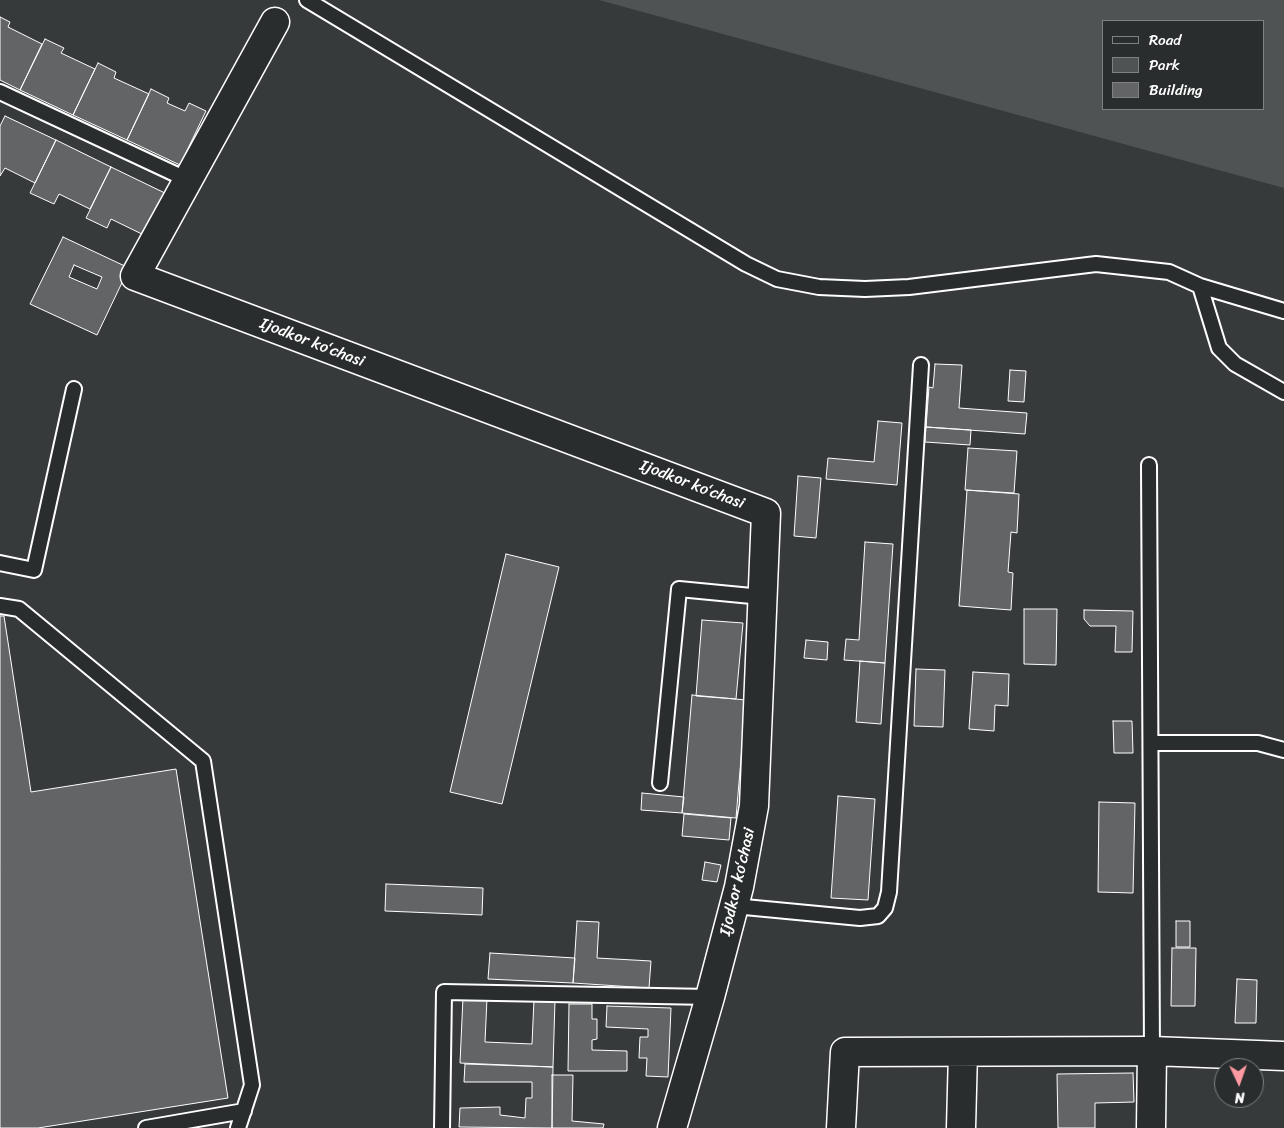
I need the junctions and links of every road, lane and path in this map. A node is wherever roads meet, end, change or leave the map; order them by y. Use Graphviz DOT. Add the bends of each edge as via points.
graph roads {
  1 [pos="307,0"];
  2 [pos="275,22"];
  3 [pos="0,92"];
  4 [pos="188,180"];
  5 [pos="1200,286"];
  6 [pos="1284,311"];
  7 [pos="921,365"];
  8 [pos="74,389"];
  9 [pos="1284,392"];
  10 [pos="1149,465"];
  11 [pos="0,563"];
  12 [pos="762,597"];
  13 [pos="0,606"];
  14 [pos="1152,743"];
  15 [pos="1284,750"];
  16 [pos="660,783"];
  17 [pos="734,906"];
  18 [pos="710,996"];
  19 [pos="1152,1051"];
  20 [pos="963,1052"];
  21 [pos="1284,1056"];
  22 [pos="244,1111"];
  23 [pos="146,1128"];
  24 [pos="238,1128"];
  25 [pos="442,1128"];
  26 [pos="672,1128"];
  27 [pos="841,1128"];
  28 [pos="961,1128"];
  29 [pos="1150,1128"];
  1 -- 5 [label="lane" via="777,280 865,290 1096,264 1169,272"];
  2 -- 4 [label="street, Ijodkor koʻchasi"];
  3 -- 4 [label="lane"];
  4 -- 12 [label="street, Ijodkor koʻchasi" via="135,276 766,513"];
  5 -- 6 [label="lane"];
  5 -- 9 [label="lane" via="1219,348 1235,364"];
  7 -- 17 [label="lane" via="889,892 885,908 878,916 860,918"];
  8 -- 11 [label="lane" via="34,570"];
  10 -- 14 [label="lane"];
  12 -- 16 [label="lane" via="680,589"];
  12 -- 17 [label="street, Ijodkor koʻchasi" via="754,806"];
  13 -- 22 [label="lane" via="19,609 202,761 252,1085"];
  14 -- 15 [label="lane" via="1258,743"];
  14 -- 19 [label="lane"];
  17 -- 18 [label="street, Ijodkor koʻchasi"];
  18 -- 25 [label="lane" via="444,992"];
  18 -- 26 [label="street, Ijodkor koʻchasi"];
  19 -- 20 [label="street"];
  19 -- 21 [label="street"];
  19 -- 29 [label="street"];
  20 -- 27 [label="street" via="846,1052"];
  20 -- 28 [label="street"];
  22 -- 23 [label="lane"];
  22 -- 24 [label="lane"];
}
